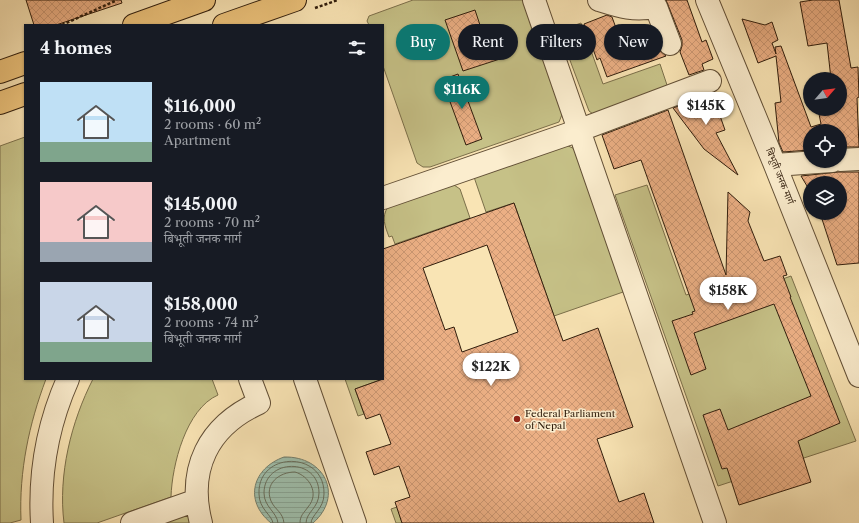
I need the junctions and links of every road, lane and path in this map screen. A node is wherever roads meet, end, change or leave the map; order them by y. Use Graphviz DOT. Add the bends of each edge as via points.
graph roads {
  1 [pos="117,0"];
  2 [pos="204,0"];
  3 [pos="295,0"];
  4 [pos="599,0"];
  5 [pos="707,0"];
  6 [pos="537,1"];
  7 [pos="64,24"];
  8 [pos="137,24"];
  9 [pos="227,24"];
  10 [pos="670,44"];
  11 [pos="24,63"];
  12 [pos="0,72"];
  13 [pos="710,81"];
  14 [pos="24,94"];
  15 [pos="0,103"];
  16 [pos="580,130"];
  17 [pos="859,159"];
  18 [pos="847,160"];
  19 [pos="803,163"];
  20 [pos="775,165"];
  21 [pos="384,198"];
  22 [pos="859,376"];
  23 [pos="68,380"];
  24 [pos="250,380"];
  25 [pos="305,380"];
  26 [pos="197,500"];
  27 [pos="42,523"];
  28 [pos="132,523"];
  29 [pos="202,523"];
  30 [pos="355,523"];
  31 [pos="715,523"];
  1 -- 7 [label="path"];
  2 -- 8 [label="main road"];
  3 -- 9 [label="main road"];
  4 -- 10 [label="street" via="622,8 639,10 656,7"];
  5 -- 20 [label="street, बिभूती जनक मार्ग"];
  6 -- 16 [label="street"];
  11 -- 12 [label="main road"];
  13 -- 16 [label="street"];
  14 -- 15 [label="main road"];
  16 -- 21 [label="street"];
  16 -- 31 [label="street"];
  17 -- 18 [label="street"];
  19 -- 20 [label="street"];
  20 -- 22 [label="street, बिभूती जनक मार्ग"];
  23 -- 27 [label="street" via="57,408 44,461"];
  24 -- 26 [label="street" via="259,403 243,410 230,420 209,446 198,477"];
  25 -- 30 [label="street"];
  26 -- 28 [label="street"];
  26 -- 29 [label="street"];
}
